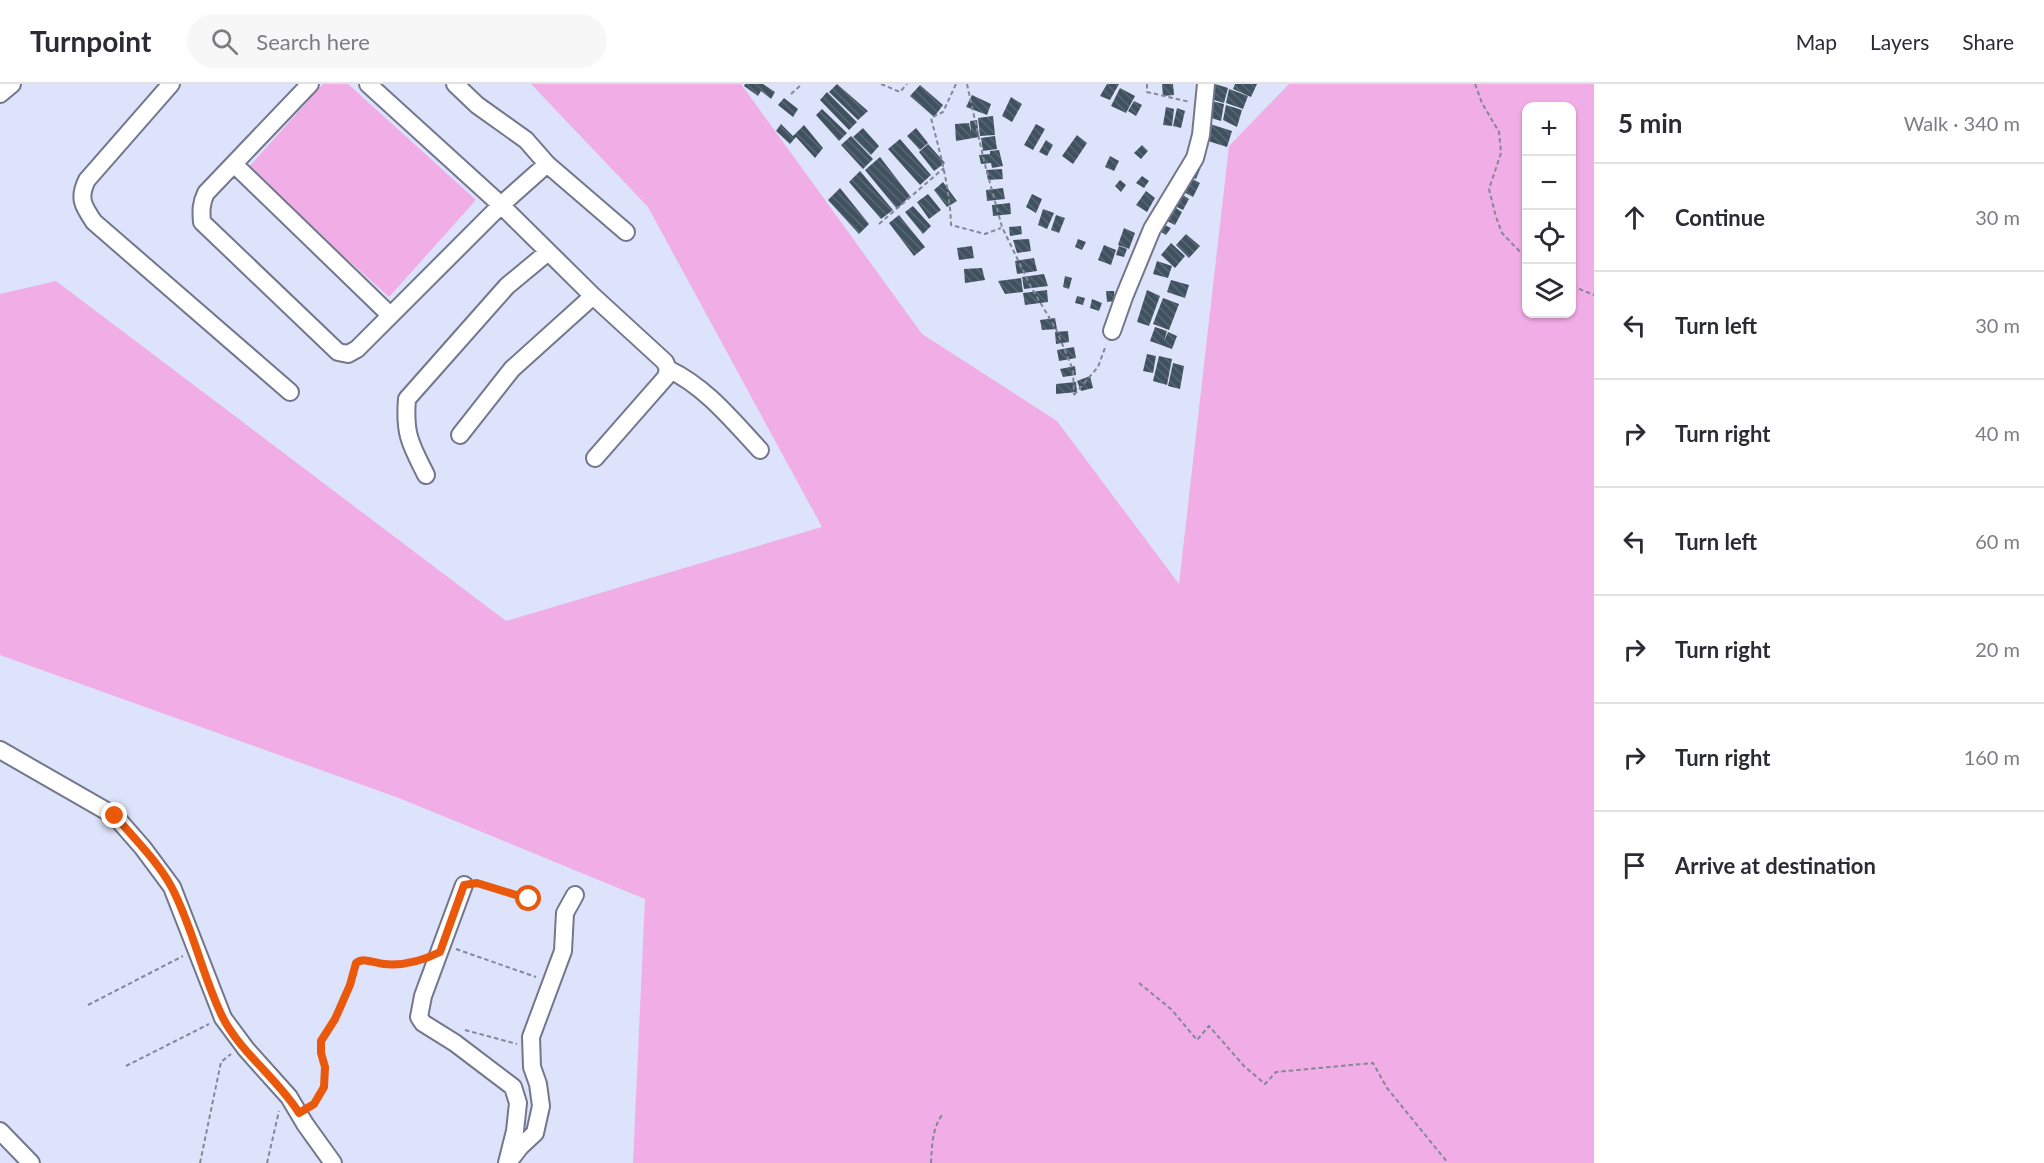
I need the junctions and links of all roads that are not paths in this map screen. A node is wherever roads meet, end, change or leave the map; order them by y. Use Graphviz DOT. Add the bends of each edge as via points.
graph roads {
  1 [pos="12,84"];
  2 [pos="171,84"];
  3 [pos="310,84"];
  4 [pos="368,84"];
  5 [pos="455,84"];
  6 [pos="1205,90"];
  7 [pos="0,94"];
  8 [pos="234,164"];
  9 [pos="547,164"];
  10 [pos="501,205"];
  11 [pos="626,232"];
  12 [pos="548,252"];
  13 [pos="593,296"];
  14 [pos="390,315"];
  15 [pos="1112,331"];
  16 [pos="668,369"];
  17 [pos="290,392"];
  18 [pos="460,435"];
  19 [pos="760,450"];
  20 [pos="595,458"];
  21 [pos="426,476"];
  22 [pos="0,750"];
  23 [pos="464,885"];
  24 [pos="575,895"];
  25 [pos="0,1131"];
  26 [pos="31,1163"];
  27 [pos="333,1163"];
  1 -- 7 [label="street"];
  2 -- 17 [label="street" via="87,180 82,190 86,210 94,222"];
  3 -- 8 [label="street"];
  4 -- 10 [label="street"];
  5 -- 9 [label="street" via="526,140"];
  6 -- 15 [label="street" via="1202,135 1195,158 1152,230"];
  8 -- 14 [label="street"];
  8 -- 14 [label="street" via="206,193 202,222 338,352 348,354 357,349"];
  9 -- 10 [label="street"];
  9 -- 11 [label="street"];
  10 -- 12 [label="street"];
  10 -- 14 [label="street"];
  12 -- 13 [label="street"];
  12 -- 21 [label="street" via="507,285 407,399 405,423"];
  13 -- 16 [label="street"];
  13 -- 18 [label="street" via="512,369"];
  16 -- 19 [label="street" via="705,393"];
  16 -- 20 [label="street" via="666,377"];
  22 -- 27 [label="street" via="115,816 143,848 172,887 223,1018 283,1090"];
  23 -- 24 [label="street" via="419,1017 513,1087 518,1102 507,1163 535,1133 541,1106 532,1067 531,1037 563,951 565,913"];
  25 -- 26 [label="street"];
}
